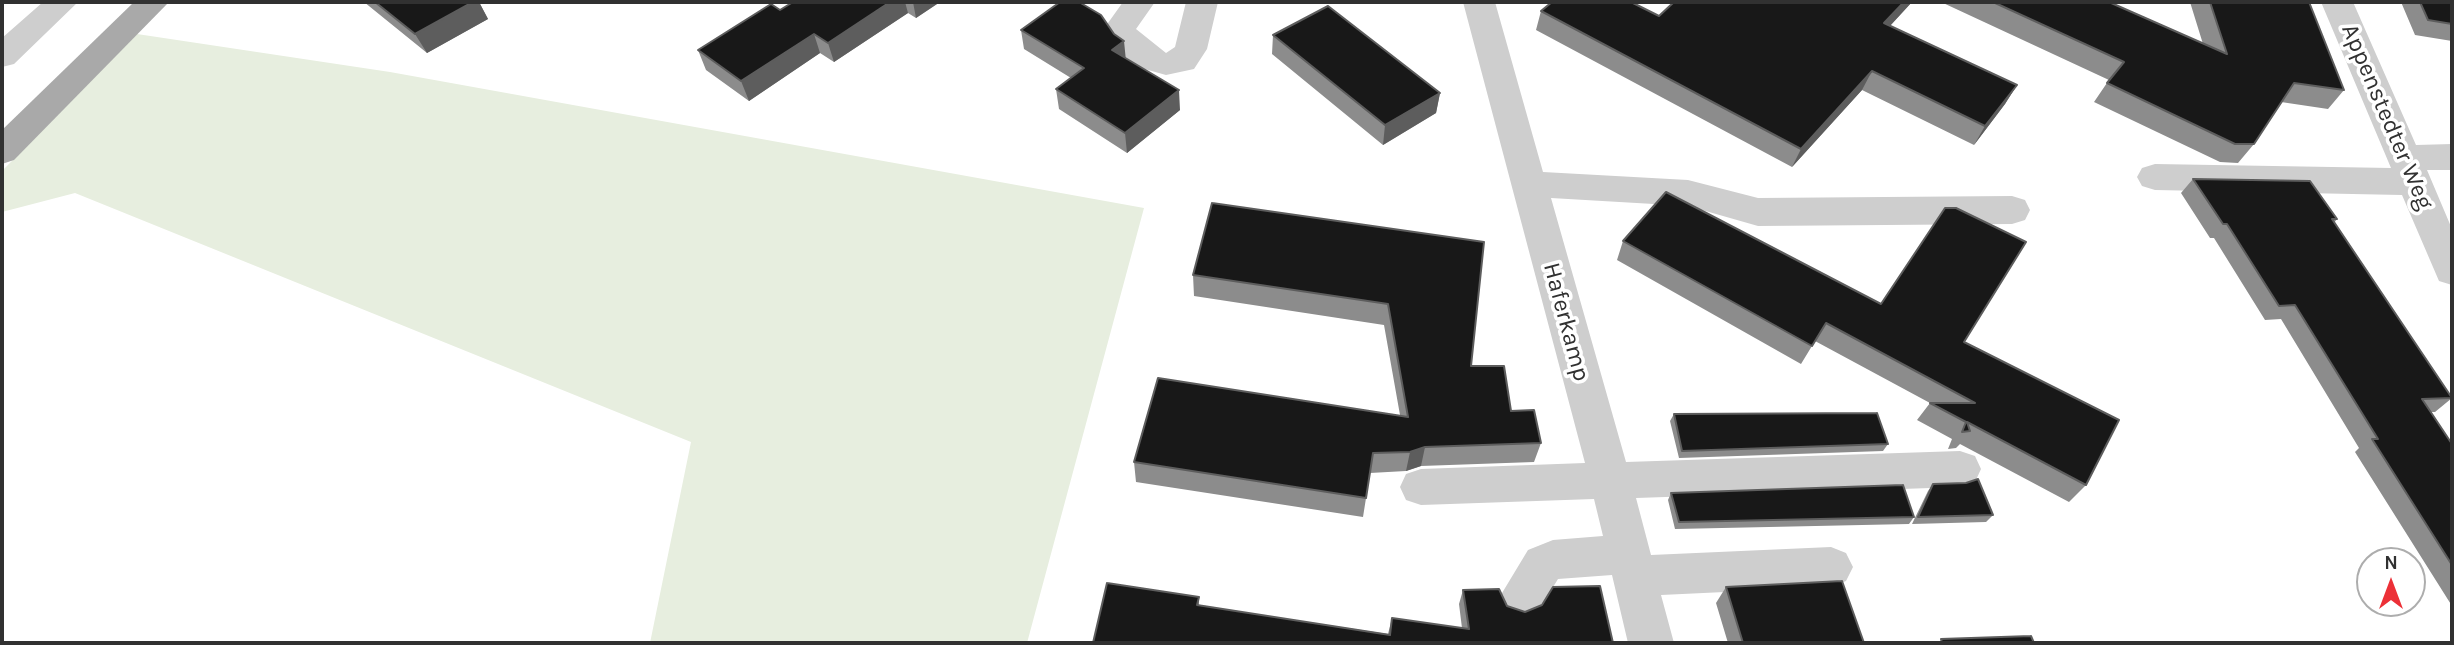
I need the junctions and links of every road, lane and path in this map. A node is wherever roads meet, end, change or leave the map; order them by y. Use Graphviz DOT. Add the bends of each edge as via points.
graph roads {
  1 [pos="62,2"];
  2 [pos="153,2"];
  3 [pos="1139,2"];
  4 [pos="1202,2"];
  5 [pos="1479,2"];
  6 [pos="2337,2"];
  7 [pos="2,56"];
  8 [pos="2,151"];
  9 [pos="2452,157"];
  10 [pos="2410,170"];
  11 [pos="2155,177"];
  12 [pos="1528,184"];
  13 [pos="2011,210"];
  14 [pos="2452,271"];
  15 [pos="1960,469"];
  16 [pos="1610,480"];
  17 [pos="1421,487"];
  18 [pos="1631,565"];
  19 [pos="1831,567"];
  20 [pos="1518,603"];
  21 [pos="1651,643"];
  1 -- 7 [label="street"];
  2 -- 8 [label="main road"];
  3 -- 4 [label="street" via="1119,30 1130,44 1166,64 1182,61 1191,49"];
  5 -- 12 [label="street, Haferkamp"];
  6 -- 10 [label="street, Appenstedter Weg"];
  9 -- 10 [label="street"];
  10 -- 11 [label="street"];
  10 -- 14 [label="street, Appenstedter Weg"];
  12 -- 13 [label="street" via="1688,192 1758,212"];
  12 -- 16 [label="street, Haferkamp"];
  15 -- 16 [label="street"];
  16 -- 17 [label="street"];
  16 -- 18 [label="street, Haferkamp"];
  18 -- 19 [label="street"];
  18 -- 20 [label="street" via="1553,560 1543,564"];
  18 -- 21 [label="street, Haferkamp"];
}
